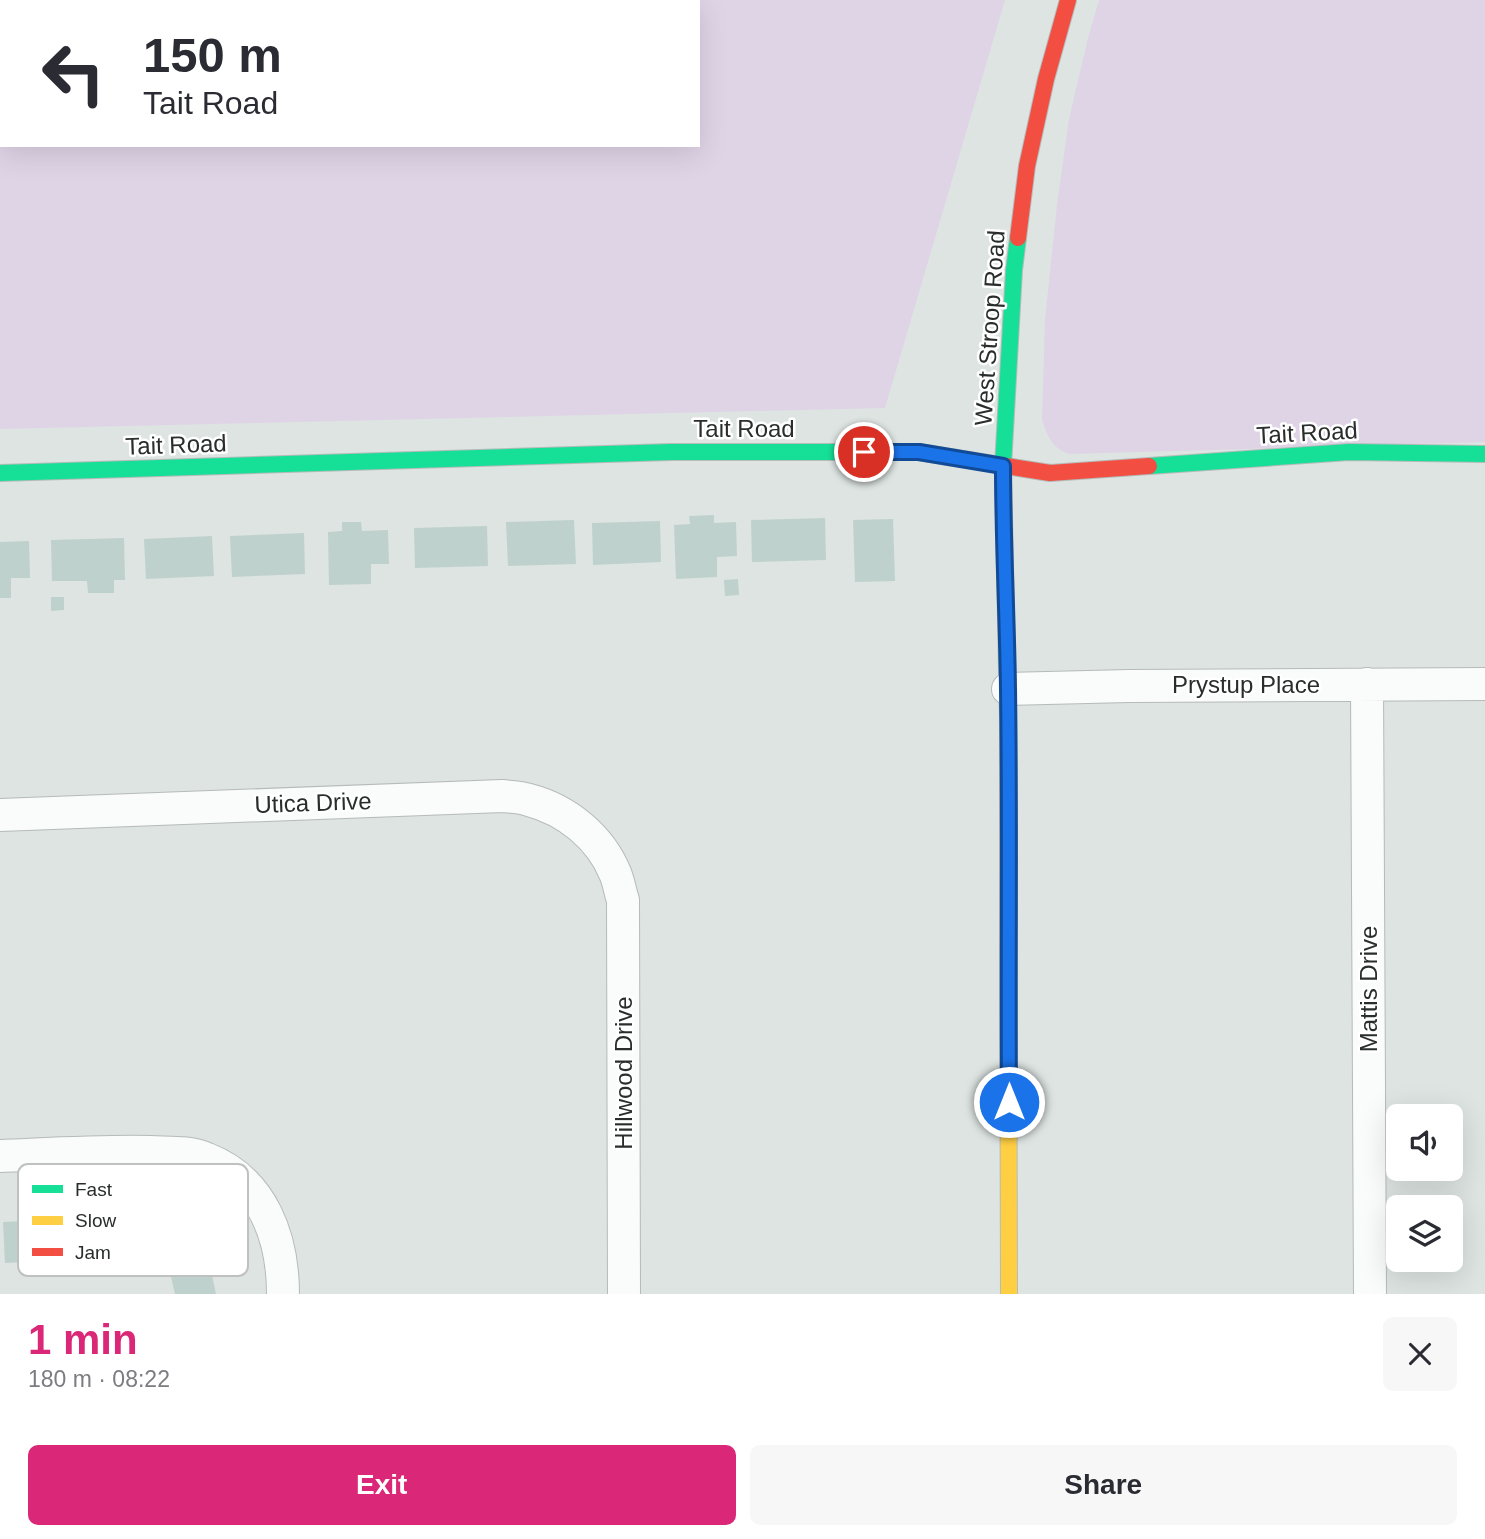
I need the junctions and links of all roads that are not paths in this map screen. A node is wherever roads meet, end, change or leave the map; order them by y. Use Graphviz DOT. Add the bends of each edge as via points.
graph roads {
  1 [pos="1068,0"];
  2 [pos="1485,454"];
  3 [pos="1003,466"];
  4 [pos="0,474"];
  5 [pos="1367,684"];
  6 [pos="1485,684"];
  7 [pos="1008,689"];
  8 [pos="0,816"];
  9 [pos="606,855"];
  10 [pos="0,1156"];
  11 [pos="217,1164"];
  12 [pos="248,1186"];
  13 [pos="283,1294"];
  14 [pos="624,1294"];
  15 [pos="1009,1294"];
  16 [pos="1370,1294"];
  1 -- 3 [label="street, West Stroop Road" via="1027,166 1014,270"];
  2 -- 3 [label="street, Tait Road" via="1349,452 1050,473"];
  3 -- 4 [label="street, Tait Road" via="919,452 671,452"];
  3 -- 7 [label="street, West Stroop Road"];
  5 -- 6 [label="street, Prystup Place"];
  5 -- 7 [label="street, Prystup Place"];
  5 -- 16 [label="street, Mattis Drive"];
  7 -- 15 [label="street, West Stroop Road"];
  8 -- 9 [label="street, Utica Drive" via="502,796 554,809 582,827"];
  9 -- 14 [label="street, Hillwood Drive" via="623,900"];
  10 -- 11 [label="street" via="188,1153"];
  12 -- 13 [label="street" via="264,1208 278,1243"];
}
